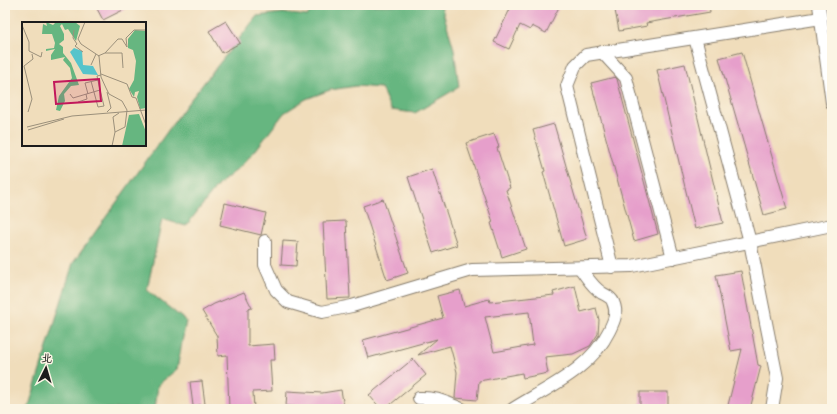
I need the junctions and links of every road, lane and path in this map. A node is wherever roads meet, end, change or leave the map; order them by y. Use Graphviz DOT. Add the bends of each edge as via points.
graph roads {
  1 [pos="819,5"];
  2 [pos="821,18"];
  3 [pos="695,38"];
  4 [pos="602,52"];
  5 [pos="832,102"];
  6 [pos="832,225"];
  7 [pos="265,241"];
  8 [pos="750,242"];
  9 [pos="673,258"];
  10 [pos="612,267"];
  11 [pos="580,268"];
  12 [pos="419,398"];
  13 [pos="462,409"];
  14 [pos="513,409"];
  15 [pos="772,409"];
  1 -- 2 [label="street"];
  2 -- 3 [label="street"];
  2 -- 5 [label="street"];
  3 -- 4 [label="street"];
  3 -- 8 [label="street"];
  4 -- 9 [label="street" via="626,78"];
  4 -- 10 [label="street" via="586,55 575,66 567,86"];
  6 -- 8 [label="street"];
  7 -- 11 [label="street" via="265,265 276,290 288,302 322,312 352,306 472,270"];
  8 -- 9 [label="street"];
  8 -- 15 [label="street" via="778,378"];
  9 -- 10 [label="street"];
  10 -- 11 [label="street"];
  11 -- 14 [label="street" via="594,288 613,300 616,309 614,322 604,342 579,368 554,386"];
  12 -- 13 [label="street" via="444,401"];
}
